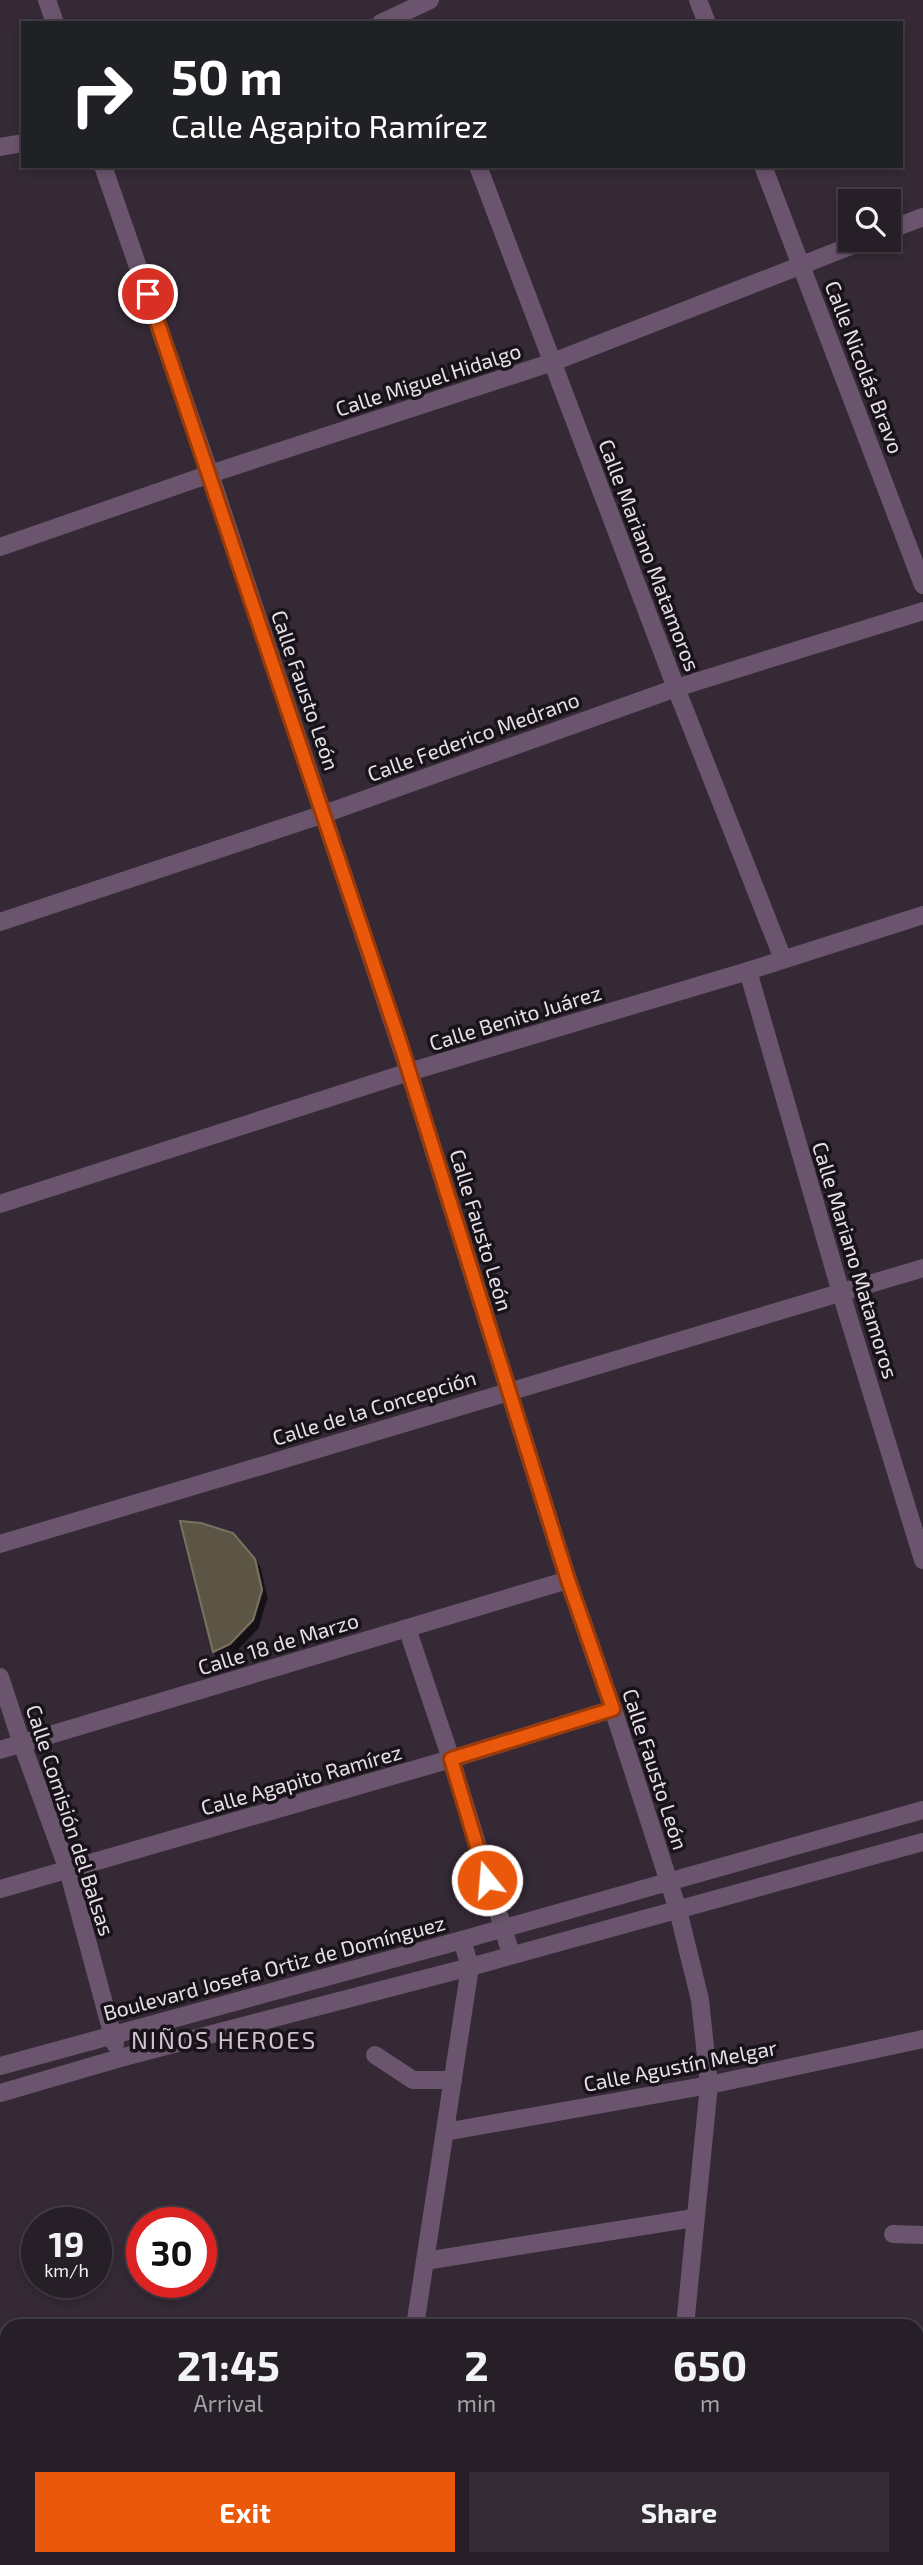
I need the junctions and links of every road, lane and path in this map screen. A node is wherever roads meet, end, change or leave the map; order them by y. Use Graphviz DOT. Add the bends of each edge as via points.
graph roads {
  1 [pos="47,0"];
  2 [pos="698,0"];
  3 [pos="420,8"];
  4 [pos="54,21"];
  5 [pos="386,21"];
  6 [pos="706,21"];
  7 [pos="21,144"];
  8 [pos="0,147"];
  9 [pos="104,168"];
  10 [pos="479,168"];
  11 [pos="764,168"];
  12 [pos="923,217"];
  13 [pos="901,225"];
  14 [pos="838,251"];
  15 [pos="802,266"];
  16 [pos="553,362"];
  17 [pos="210,474"];
  18 [pos="0,547"];
  19 [pos="923,585"];
  20 [pos="923,611"];
  21 [pos="676,688"];
  22 [pos="324,814"];
  23 [pos="923,915"];
  24 [pos="0,922"];
  25 [pos="783,959"];
  26 [pos="748,971"];
  27 [pos="409,1072"];
  28 [pos="0,1204"];
  29 [pos="923,1268"];
  30 [pos="841,1293"];
  31 [pos="508,1391"];
  32 [pos="0,1544"];
  33 [pos="923,1560"];
  34 [pos="568,1580"];
  35 [pos="407,1628"];
  36 [pos="0,1677"];
  37 [pos="613,1709"];
  38 [pos="22,1744"];
  39 [pos="0,1750"];
  40 [pos="451,1759"];
  41 [pos="923,1810"];
  42 [pos="923,1842"];
  43 [pos="68,1870"];
  44 [pos="668,1882"];
  45 [pos="0,1889"];
  46 [pos="678,1910"];
  47 [pos="502,1928"];
  48 [pos="462,1940"];
  49 [pos="511,1954"];
  50 [pos="470,1967"];
  51 [pos="112,2034"];
  52 [pos="923,2039"];
  53 [pos="375,2055"];
  54 [pos="120,2058"];
  55 [pos="0,2066"];
  56 [pos="453,2080"];
  57 [pos="709,2085"];
  58 [pos="0,2093"];
  59 [pos="445,2132"];
  60 [pos="694,2218"];
  61 [pos="893,2234"];
  62 [pos="923,2235"];
  63 [pos="425,2261"];
  64 [pos="416,2319"];
  65 [pos="686,2319"];
  1 -- 4 [label="street"];
  2 -- 6 [label="street"];
  3 -- 5 [label="street"];
  7 -- 8 [label="street"];
  9 -- 17 [label="street, Calle Fausto León"];
  10 -- 16 [label="street, Calle Mariano Matamoros"];
  11 -- 15 [label="street, Calle Nicolás Bravo"];
  12 -- 13 [label="street"];
  14 -- 15 [label="street, Calle Miguel Hidalgo"];
  15 -- 16 [label="street, Calle Miguel Hidalgo"];
  15 -- 19 [label="street, Calle Nicolás Bravo"];
  16 -- 17 [label="street, Calle Miguel Hidalgo"];
  16 -- 21 [label="street, Calle Mariano Matamoros"];
  17 -- 18 [label="street, Calle Miguel Hidalgo"];
  17 -- 22 [label="street, Calle Fausto León"];
  20 -- 21 [label="street, Calle Federico Medrano"];
  21 -- 22 [label="street, Calle Federico Medrano"];
  21 -- 25 [label="street, Calle Mariano Matamoros"];
  22 -- 24 [label="street, Calle Federico Medrano"];
  22 -- 27 [label="street, Calle Fausto León"];
  23 -- 25 [label="street, Calle Benito Juárez"];
  25 -- 26 [label="street, Calle Benito Juárez"];
  26 -- 27 [label="street, Calle Benito Juárez"];
  26 -- 30 [label="street, Calle Mariano Matamoros"];
  27 -- 28 [label="street, Calle Benito Juárez"];
  27 -- 31 [label="street, Calle Fausto León"];
  29 -- 30 [label="street, Calle de la Concepción"];
  30 -- 31 [label="street, Calle de la Concepción"];
  30 -- 33 [label="street, Calle Mariano Matamoros"];
  31 -- 32 [label="street, Calle de la Concepción"];
  31 -- 34 [label="street, Calle Fausto León"];
  34 -- 35 [label="street, Calle 18 de Marzo"];
  34 -- 37 [label="street, Calle Fausto León"];
  35 -- 38 [label="street, Calle 18 de Marzo"];
  35 -- 40 [label="street"];
  36 -- 38 [label="street, Calle Comisión del Balsas"];
  37 -- 40 [label="street, Calle Agapito Ramírez"];
  37 -- 44 [label="street, Calle Fausto León"];
  38 -- 39 [label="street, Calle 18 de Marzo"];
  38 -- 43 [label="street, Calle Comisión del Balsas"];
  40 -- 43 [label="street, Calle Agapito Ramírez"];
  40 -- 47 [label="street"];
  41 -- 44 [label="street, Boulevard Josefa Ortiz de Domínguez"];
  42 -- 46 [label="street"];
  43 -- 45 [label="street, Calle Agapito Ramírez"];
  43 -- 51 [label="street, Calle Comisión del Balsas"];
  44 -- 46 [label="street, Calle Fausto León"];
  44 -- 47 [label="street, Boulevard Josefa Ortiz de Domínguez"];
  46 -- 49 [label="street"];
  46 -- 57 [label="street, Calle Fausto León" via="700,2000"];
  47 -- 48 [label="street, Boulevard Josefa Ortiz de Domínguez"];
  47 -- 49 [label="street"];
  48 -- 50 [label="street"];
  48 -- 51 [label="street, Boulevard Josefa Ortiz de Domínguez"];
  49 -- 50 [label="street"];
  50 -- 54 [label="street"];
  50 -- 56 [label="street"];
  51 -- 54 [label="street, Calle Comisión del Balsas"];
  51 -- 55 [label="street, Boulevard Josefa Ortiz de Domínguez"];
  52 -- 57 [label="street, Calle Agustín Melgar"];
  53 -- 56 [label="street" via="413,2080"];
  54 -- 58 [label="street"];
  56 -- 59 [label="street"];
  57 -- 59 [label="street, Calle Agustín Melgar"];
  57 -- 60 [label="street, Calle Fausto León"];
  59 -- 63 [label="street"];
  60 -- 63 [label="street"];
  60 -- 65 [label="street, Calle Fausto León"];
  61 -- 62 [label="street"];
  63 -- 64 [label="street"];
}
